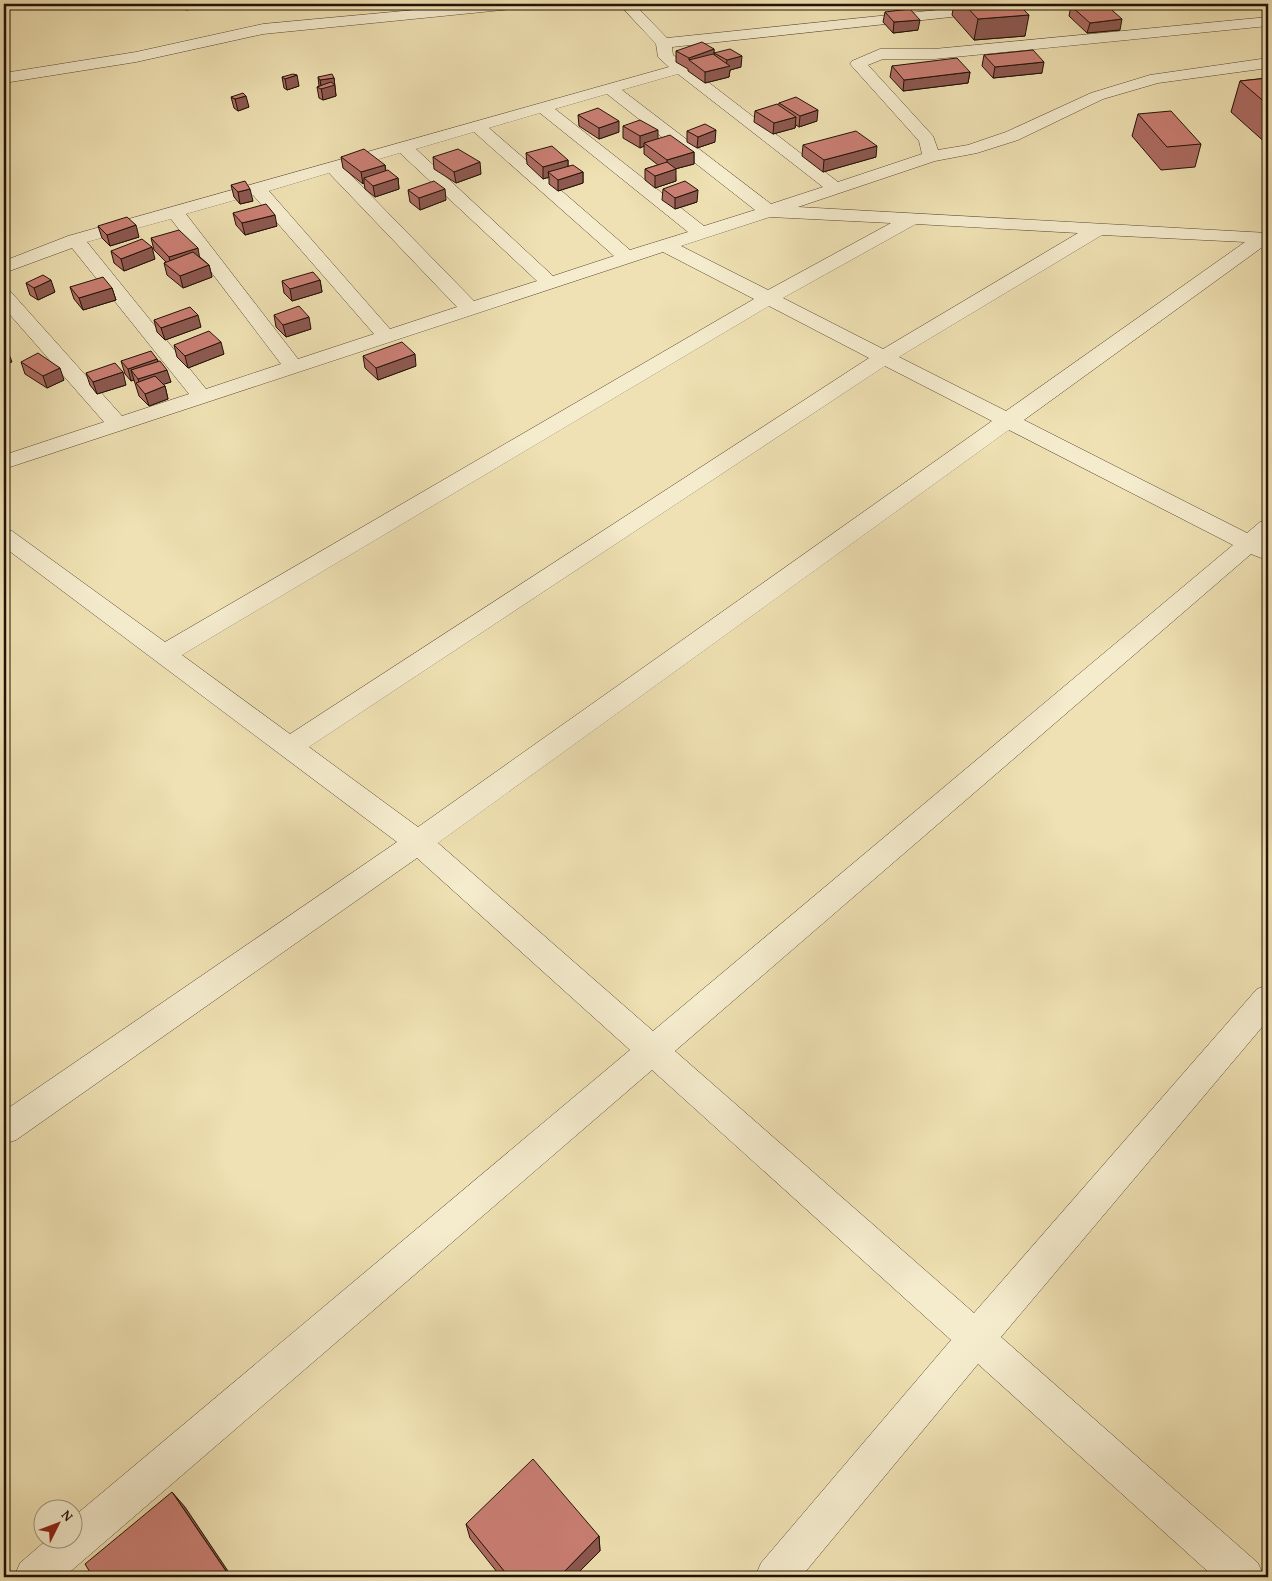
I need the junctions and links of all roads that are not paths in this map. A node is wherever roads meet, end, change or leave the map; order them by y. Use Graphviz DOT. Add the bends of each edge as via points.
graph roads {
  1 [pos="367,4"];
  2 [pos="522,4"];
  3 [pos="630,4"];
  4 [pos="1035,4"];
  5 [pos="1268,21"];
  6 [pos="291,25"];
  7 [pos="664,43"];
  8 [pos="1268,64"];
  9 [pos="681,68"];
  10 [pos="4,78"];
  11 [pos="610,88"];
  12 [pos="543,107"];
  13 [pos="477,126"];
  14 [pos="404,146"];
  15 [pos="931,157"];
  16 [pos="333,167"];
  17 [pos="257,188"];
  18 [pos="836,189"];
  19 [pos="768,211"];
  20 [pos="175,212"];
  21 [pos="912,219"];
  22 [pos="1098,229"];
  23 [pos="701,233"];
  24 [pos="1265,238"];
  25 [pos="75,240"];
  26 [pos="664,245"];
  27 [pos="627,257"];
  28 [pos="4,267"];
  29 [pos="550,283"];
  30 [pos="4,296"];
  31 [pos="769,298"];
  32 [pos="470,309"];
  33 [pos="386,336"];
  34 [pos="884,356"];
  35 [pos="294,367"];
  36 [pos="202,397"];
  37 [pos="1009,420"];
  38 [pos="118,424"];
  39 [pos="4,462"];
  40 [pos="4,536"];
  41 [pos="1262,541"];
  42 [pos="164,654"];
  43 [pos="290,747"];
  44 [pos="418,842"];
  45 [pos="1268,998"];
  46 [pos="652,1050"];
  47 [pos="4,1129"];
  48 [pos="976,1339"];
  49 [pos="34,1577"];
  50 [pos="775,1577"];
  51 [pos="1244,1577"];
  1 -- 6 [label="street"];
  2 -- 6 [label="street"];
  3 -- 7 [label="street"];
  4 -- 7 [label="street"];
  5 -- 15 [label="street" via="934,54 880,54 858,64 926,140"];
  6 -- 10 [label="street" via="136,57"];
  7 -- 9 [label="street" via="666,57"];
  8 -- 15 [label="street" via="1156,78 1097,96 1012,136"];
  9 -- 11 [label="street"];
  9 -- 18 [label="street"];
  11 -- 12 [label="street"];
  11 -- 19 [label="street"];
  12 -- 13 [label="street"];
  12 -- 23 [label="street"];
  13 -- 14 [label="street"];
  13 -- 27 [label="street"];
  14 -- 16 [label="street"];
  14 -- 29 [label="street"];
  15 -- 18 [label="street"];
  16 -- 17 [label="street"];
  16 -- 32 [label="street"];
  17 -- 20 [label="street"];
  17 -- 33 [label="street"];
  18 -- 19 [label="street"];
  19 -- 21 [label="street"];
  19 -- 23 [label="street"];
  20 -- 25 [label="street"];
  20 -- 35 [label="street"];
  21 -- 22 [label="street"];
  21 -- 31 [label="street"];
  22 -- 24 [label="street"];
  22 -- 34 [label="street"];
  23 -- 26 [label="street"];
  24 -- 37 [label="street"];
  25 -- 28 [label="street"];
  25 -- 36 [label="street"];
  26 -- 27 [label="street"];
  26 -- 31 [label="street"];
  27 -- 29 [label="street"];
  29 -- 32 [label="street"];
  30 -- 38 [label="street"];
  31 -- 34 [label="street"];
  31 -- 42 [label="street"];
  32 -- 33 [label="street"];
  33 -- 35 [label="street"];
  34 -- 37 [label="street"];
  34 -- 43 [label="street"];
  35 -- 36 [label="street"];
  36 -- 38 [label="street"];
  37 -- 41 [label="street"];
  37 -- 44 [label="street"];
  38 -- 39 [label="street"];
  40 -- 42 [label="street"];
  41 -- 46 [label="street"];
  42 -- 43 [label="street"];
  43 -- 44 [label="street"];
  44 -- 46 [label="street"];
  44 -- 47 [label="street"];
  45 -- 48 [label="street"];
  46 -- 48 [label="street"];
  46 -- 49 [label="street"];
  48 -- 50 [label="street"];
  48 -- 51 [label="street"];
}
